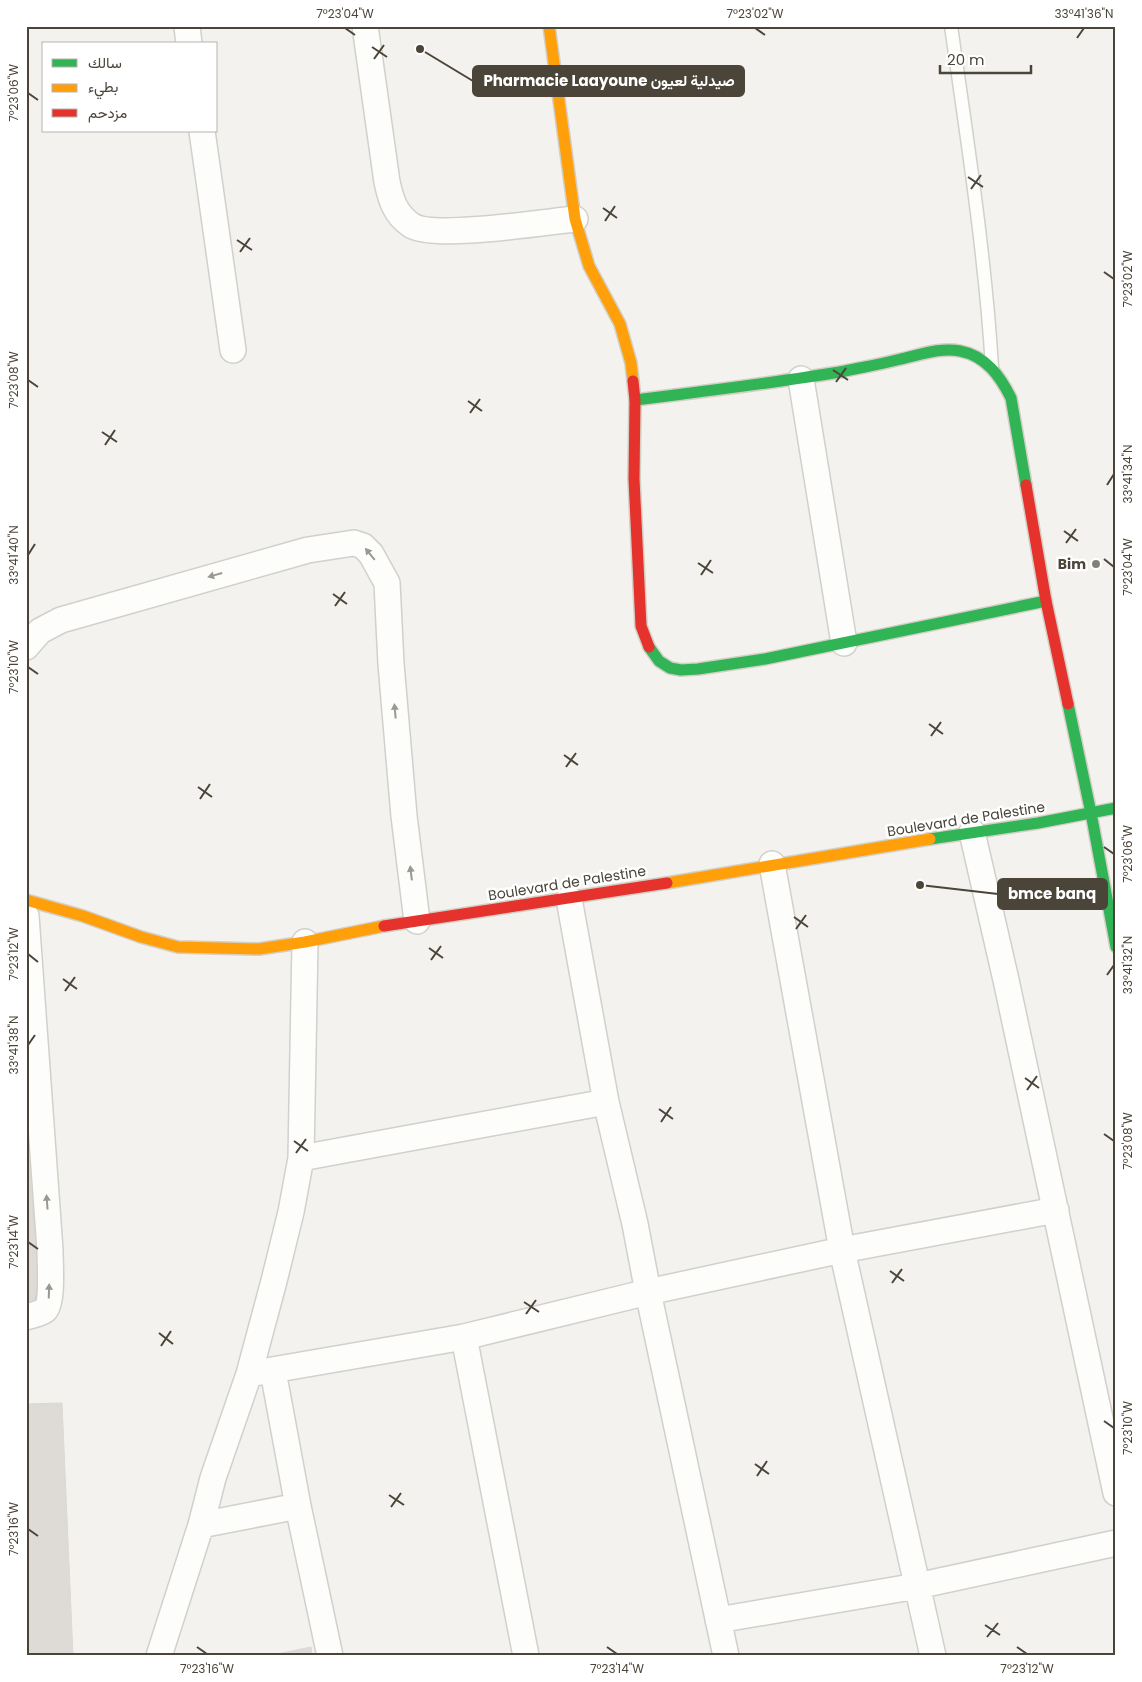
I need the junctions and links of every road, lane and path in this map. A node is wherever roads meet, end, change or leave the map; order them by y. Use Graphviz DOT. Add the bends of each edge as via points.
graph roads {
  1 [pos="187,26"];
  2 [pos="365,26"];
  3 [pos="550,26"];
  4 [pos="951,26"];
  5 [pos="189,42"];
  6 [pos="202,132"];
  7 [pos="575,219"];
  8 [pos="233,350"];
  9 [pos="992,367"];
  10 [pos="801,378"];
  11 [pos="636,400"];
  12 [pos="1046,600"];
  13 [pos="844,643"];
  14 [pos="26,647"];
  15 [pos="1116,808"];
  16 [pos="1091,813"];
  17 [pos="972,832"];
  18 [pos="772,864"];
  19 [pos="569,899"];
  20 [pos="26,900"];
  21 [pos="26,916"];
  22 [pos="417,921"];
  23 [pos="305,942"];
  24 [pos="1116,947"];
  25 [pos="606,1102"];
  26 [pos="302,1158"];
  27 [pos="1056,1210"];
  28 [pos="842,1250"];
  29 [pos="648,1292"];
  30 [pos="26,1317"];
  31 [pos="464,1336"];
  32 [pos="273,1371"];
  33 [pos="249,1374"];
  34 [pos="1116,1492"];
  35 [pos="298,1506"];
  36 [pos="201,1525"];
  37 [pos="1116,1543"];
  38 [pos="917,1586"];
  39 [pos="718,1620"];
  40 [pos="159,1656"];
  41 [pos="330,1656"];
  42 [pos="526,1656"];
  43 [pos="726,1656"];
  44 [pos="933,1656"];
  1 -- 5 [label="street"];
  2 -- 7 [label="street" via="387,182 392,203 400,216 420,229 454,232"];
  3 -- 7 [label="street"];
  4 -- 9 [label="lane" via="978,217"];
  6 -- 8 [label="street"];
  7 -- 11 [label="street" via="589,266 626,341"];
  9 -- 10 [label="street" via="976,355 959,350 936,350"];
  9 -- 12 [label="street" via="1011,398"];
  10 -- 11 [label="street"];
  10 -- 13 [label="street"];
  11 -- 13 [label="street" via="634,479 640,626 653,655 671,668 685,670 750,663"];
  12 -- 13 [label="street"];
  12 -- 16 [label="street"];
  22 -- 14 [label="street, one-way" via="404,816 387,583 363,546 354,543 308,550 61,620 40,631"];
  15 -- 16 [label="street, Boulevard de Palestine"];
  16 -- 17 [label="street, Boulevard de Palestine"];
  16 -- 24 [label="street"];
  17 -- 18 [label="street, Boulevard de Palestine"];
  17 -- 27 [label="street"];
  18 -- 19 [label="street, Boulevard de Palestine"];
  18 -- 28 [label="street"];
  19 -- 22 [label="street, Boulevard de Palestine"];
  19 -- 25 [label="street"];
  20 -- 23 [label="street, Boulevard de Palestine" via="178,947 258,949"];
  30 -- 21 [label="street, one-way" via="44,1311 49,1304 50,1283"];
  22 -- 23 [label="street, Boulevard de Palestine"];
  23 -- 26 [label="street"];
  25 -- 26 [label="street"];
  25 -- 29 [label="street"];
  26 -- 33 [label="street"];
  27 -- 28 [label="street"];
  27 -- 34 [label="street"];
  28 -- 29 [label="street"];
  28 -- 38 [label="street"];
  29 -- 31 [label="street"];
  29 -- 39 [label="street"];
  31 -- 32 [label="street"];
  31 -- 42 [label="street"];
  32 -- 33 [label="street"];
  32 -- 35 [label="street"];
  33 -- 36 [label="street" via="213,1478"];
  35 -- 36 [label="street"];
  35 -- 41 [label="street"];
  36 -- 40 [label="street"];
  37 -- 38 [label="street"];
  38 -- 39 [label="street"];
  38 -- 44 [label="street"];
  39 -- 43 [label="street"];
}
